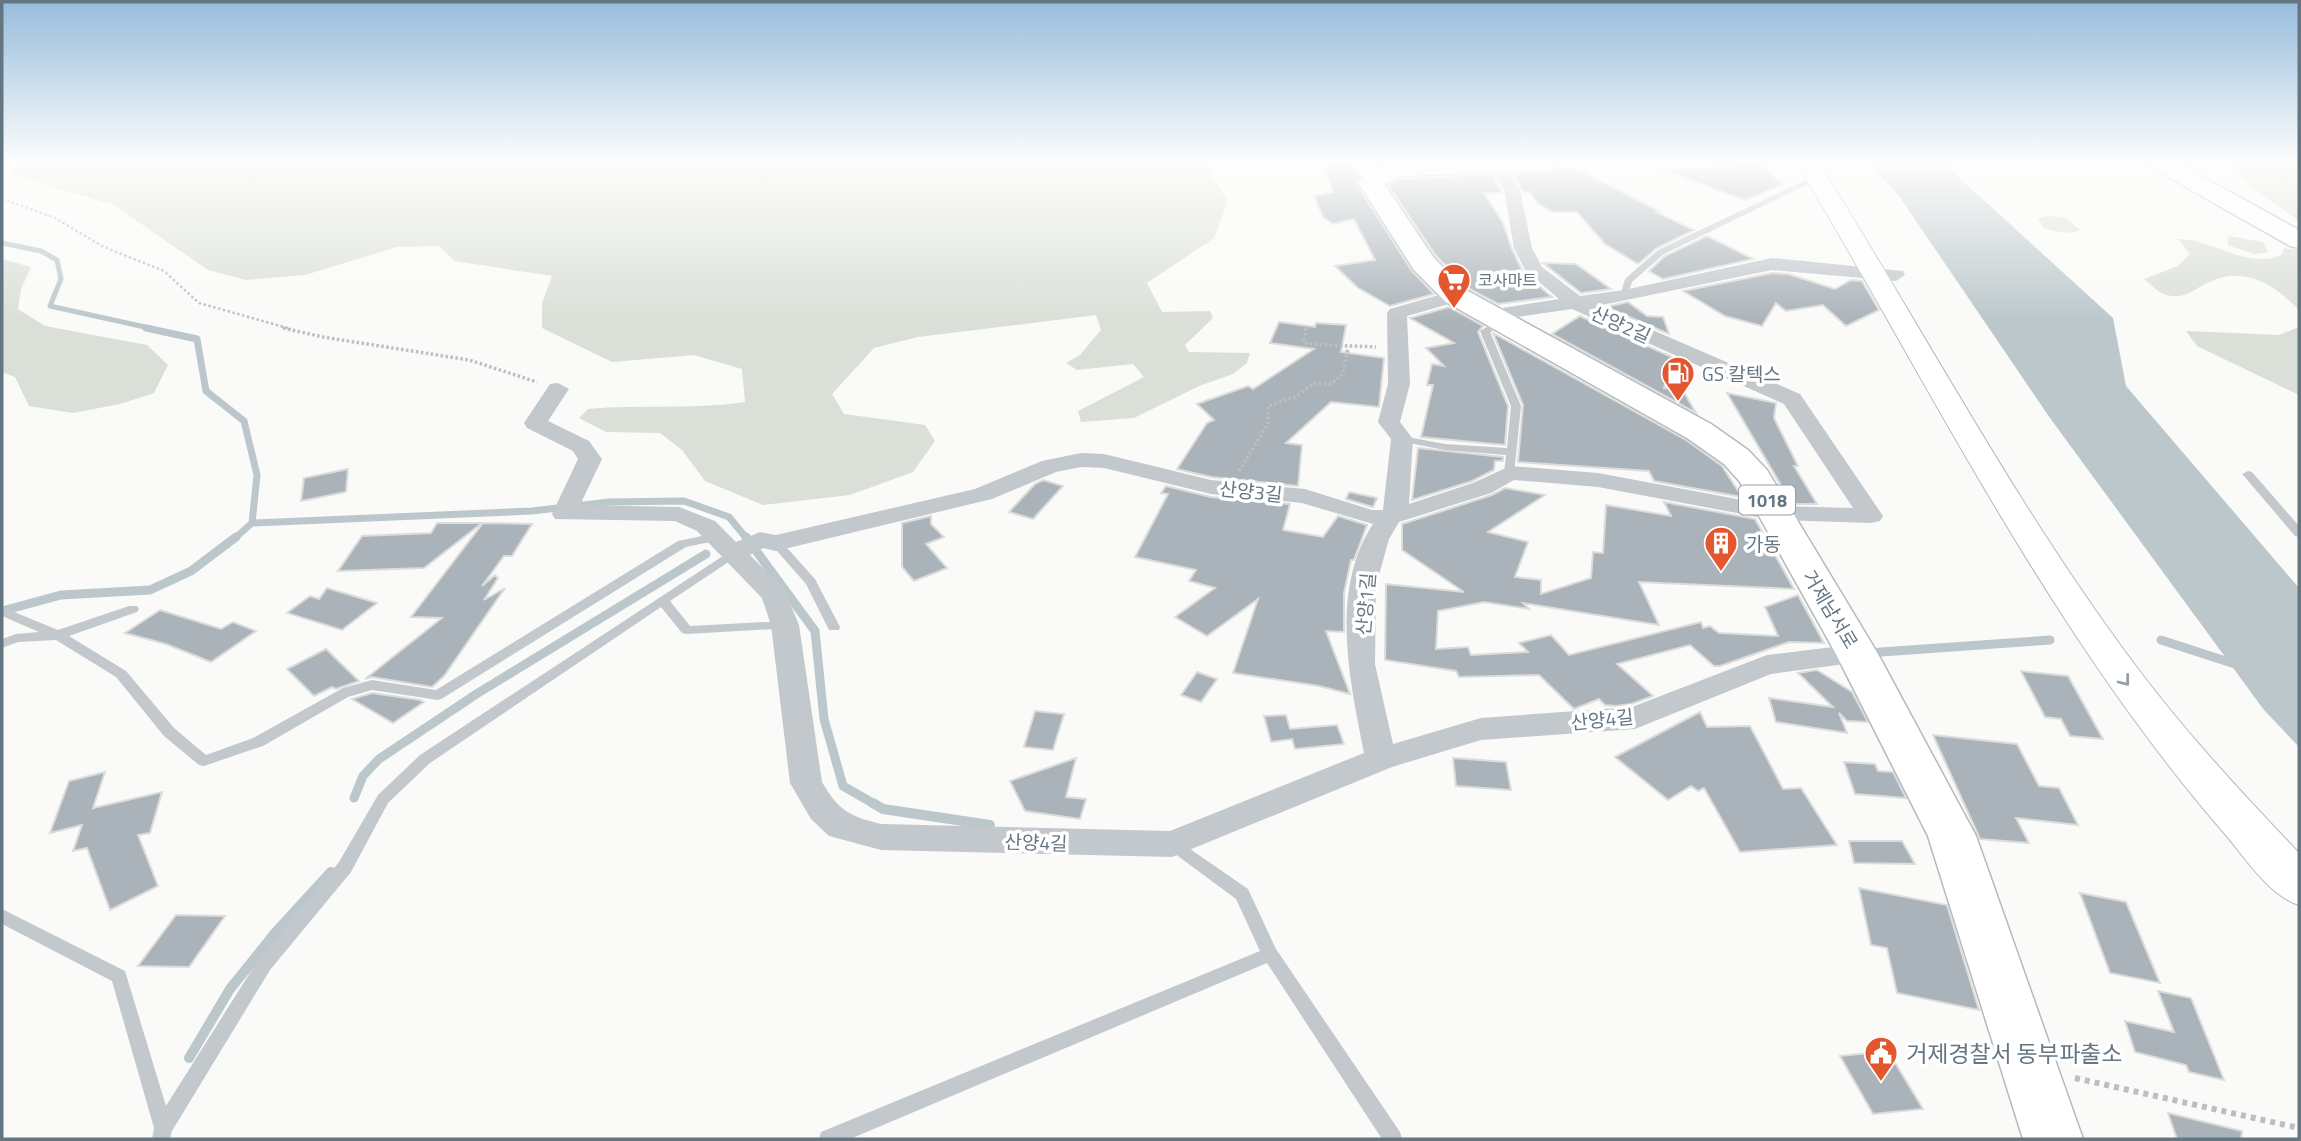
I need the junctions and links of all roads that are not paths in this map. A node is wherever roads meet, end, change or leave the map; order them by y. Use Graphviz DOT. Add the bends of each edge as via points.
graph roads {
  1 [pos="1392,216"];
  2 [pos="1517,216"];
  3 [pos="1733,216"];
  4 [pos="1850,216"];
  5 [pos="2256,216"];
  6 [pos="2299,240"];
  7 [pos="1884,274"];
  8 [pos="1456,296"];
  9 [pos="1624,296"];
  10 [pos="1577,304"];
  11 [pos="1496,318"];
  12 [pos="558,389"];
  13 [pos="1402,439"];
  14 [pos="1511,462"];
  15 [pos="2248,474"];
  16 [pos="1774,513"];
  17 [pos="1391,517"];
  18 [pos="2299,533"];
  19 [pos="768,542"];
  20 [pos="724,546"];
  21 [pos="664,602"];
  22 [pos="133,609"];
  23 [pos="2,611"];
  24 [pos="785,625"];
  25 [pos="834,627"];
  26 [pos="58,635"];
  27 [pos="2,644"];
  28 [pos="1857,654"];
  29 [pos="1381,759"];
  30 [pos="1172,844"];
  31 [pos="2299,853"];
  32 [pos="2299,885"];
  33 [pos="2,916"];
  34 [pos="1270,954"];
  35 [pos="162,1134"];
  36 [pos="828,1139"];
  37 [pos="1393,1139"];
  38 [pos="2053,1139"];
  1 -- 8 [label="main road, 거제남서로 / 1018" via="1417,254"];
  2 -- 10 [label="street, 산양2길" via="1523,248 1534,270"];
  3 -- 9 [label="lane" via="1661,252 1628,281"];
  4 -- 7 [label="street"];
  5 -- 6 [label="main road"];
  7 -- 9 [label="street" via="1772,264"];
  7 -- 31 [label="street" via="2107,616 2227,778"];
  7 -- 32 [label="street, one-way" via="2008,502 2118,671 2198,775"];
  8 -- 11 [label="main road, 거제남서로 / 1018"];
  8 -- 13 [label="street, 산양1길" via="1397,313 1399,384 1389,422"];
  9 -- 10 [label="street"];
  10 -- 11 [label="street"];
  10 -- 16 [label="street, 산양2길" via="1792,399 1871,516"];
  11 -- 14 [label="lane" via="1485,331 1516,406"];
  11 -- 16 [label="main road, 거제남서로 / 1018" via="1699,431 1755,477"];
  12 -- 20 [label="street, 산양4길" via="536,423 582,446 590,459 564,514 679,514 706,526"];
  13 -- 14 [label="lane"];
  13 -- 17 [label="street, 산양1길" via="1400,494"];
  14 -- 16 [label="street"];
  14 -- 17 [label="street, 산양3길" via="1482,488"];
  15 -- 18 [label="lane"];
  16 -- 28 [label="main road, 거제남서로 / 1018"];
  17 -- 19 [label="street, 산양3길" via="1370,517 1305,496 1211,486 1104,461 1081,460 1050,466 983,494"];
  17 -- 29 [label="street, 산양1길" via="1376,539 1363,586 1361,664"];
  19 -- 20 [label="street, 산양3길"];
  19 -- 25 [label="lane" via="811,582"];
  20 -- 21 [label="lane"];
  20 -- 24 [label="street, 산양4길" via="774,596"];
  20 -- 26 [label="lane" via="682,544 438,695 372,685 343,693 258,742 204,761 169,732 121,674"];
  21 -- 24 [label="lane" via="687,630"];
  21 -- 35 [label="lane" via="425,759 383,799 345,867 264,965"];
  22 -- 26 [label="lane"];
  23 -- 26 [label="lane"];
  24 -- 30 [label="street, 산양4길" via="806,783 822,810 841,827 881,838"];
  26 -- 27 [label="lane" via="16,638"];
  28 -- 29 [label="street, 산양4길" via="1767,665 1635,718 1481,729"];
  28 -- 38 [label="main road, 거제남서로 / 1018" via="1952,836"];
  29 -- 30 [label="street, 산양4길"];
  30 -- 34 [label="lane" via="1242,894"];
  33 -- 35 [label="lane" via="119,976"];
  34 -- 36 [label="lane"];
  34 -- 37 [label="lane"];
}
